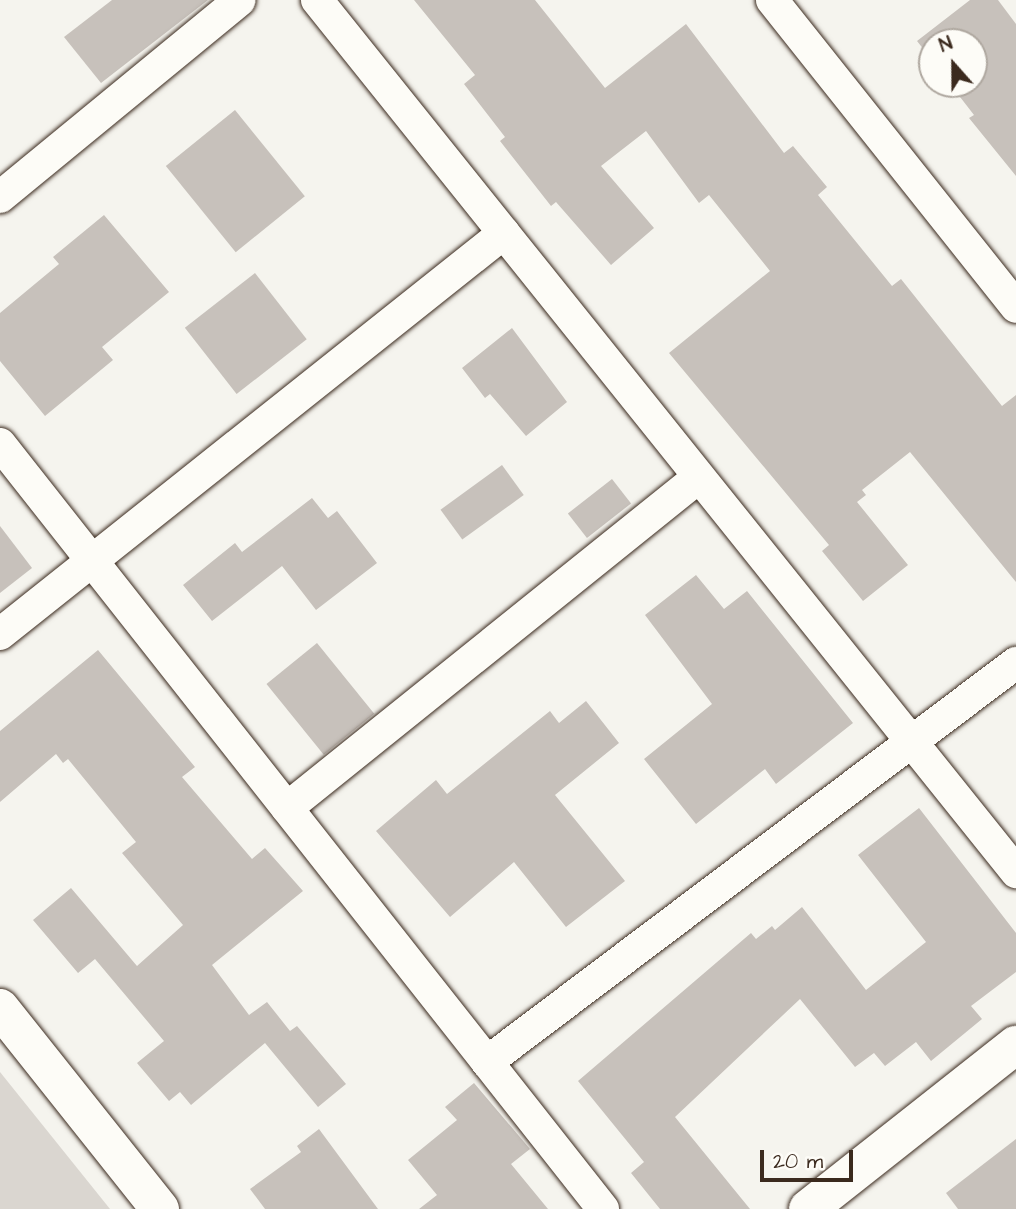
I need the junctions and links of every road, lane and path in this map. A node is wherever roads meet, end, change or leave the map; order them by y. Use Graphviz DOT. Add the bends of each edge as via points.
graph roads {
  1 [pos="240,0"];
  2 [pos="317,0"];
  3 [pos="772,0"];
  4 [pos="0,197"];
  5 [pos="504,233"];
  6 [pos="1016,307"];
  7 [pos="0,444"];
  8 [pos="699,477"];
  9 [pos="92,561"];
  10 [pos="0,634"];
  11 [pos="1016,663"];
  12 [pos="913,744"];
  13 [pos="287,808"];
  14 [pos="1016,872"];
  15 [pos="0,1007"];
  16 [pos="1016,1045"];
  17 [pos="487,1062"];
  18 [pos="160,1209"];
  19 [pos="603,1209"];
  20 [pos="808,1209"];
  1 -- 4 [label="street"];
  2 -- 5 [label="street"];
  3 -- 6 [label="street"];
  5 -- 8 [label="street"];
  5 -- 9 [label="street"];
  7 -- 9 [label="street"];
  8 -- 12 [label="street"];
  8 -- 13 [label="street"];
  9 -- 10 [label="street"];
  9 -- 13 [label="street"];
  11 -- 12 [label="street"];
  12 -- 14 [label="street"];
  12 -- 17 [label="street"];
  13 -- 17 [label="street"];
  15 -- 18 [label="street"];
  16 -- 20 [label="street"];
  17 -- 19 [label="street"];
}
